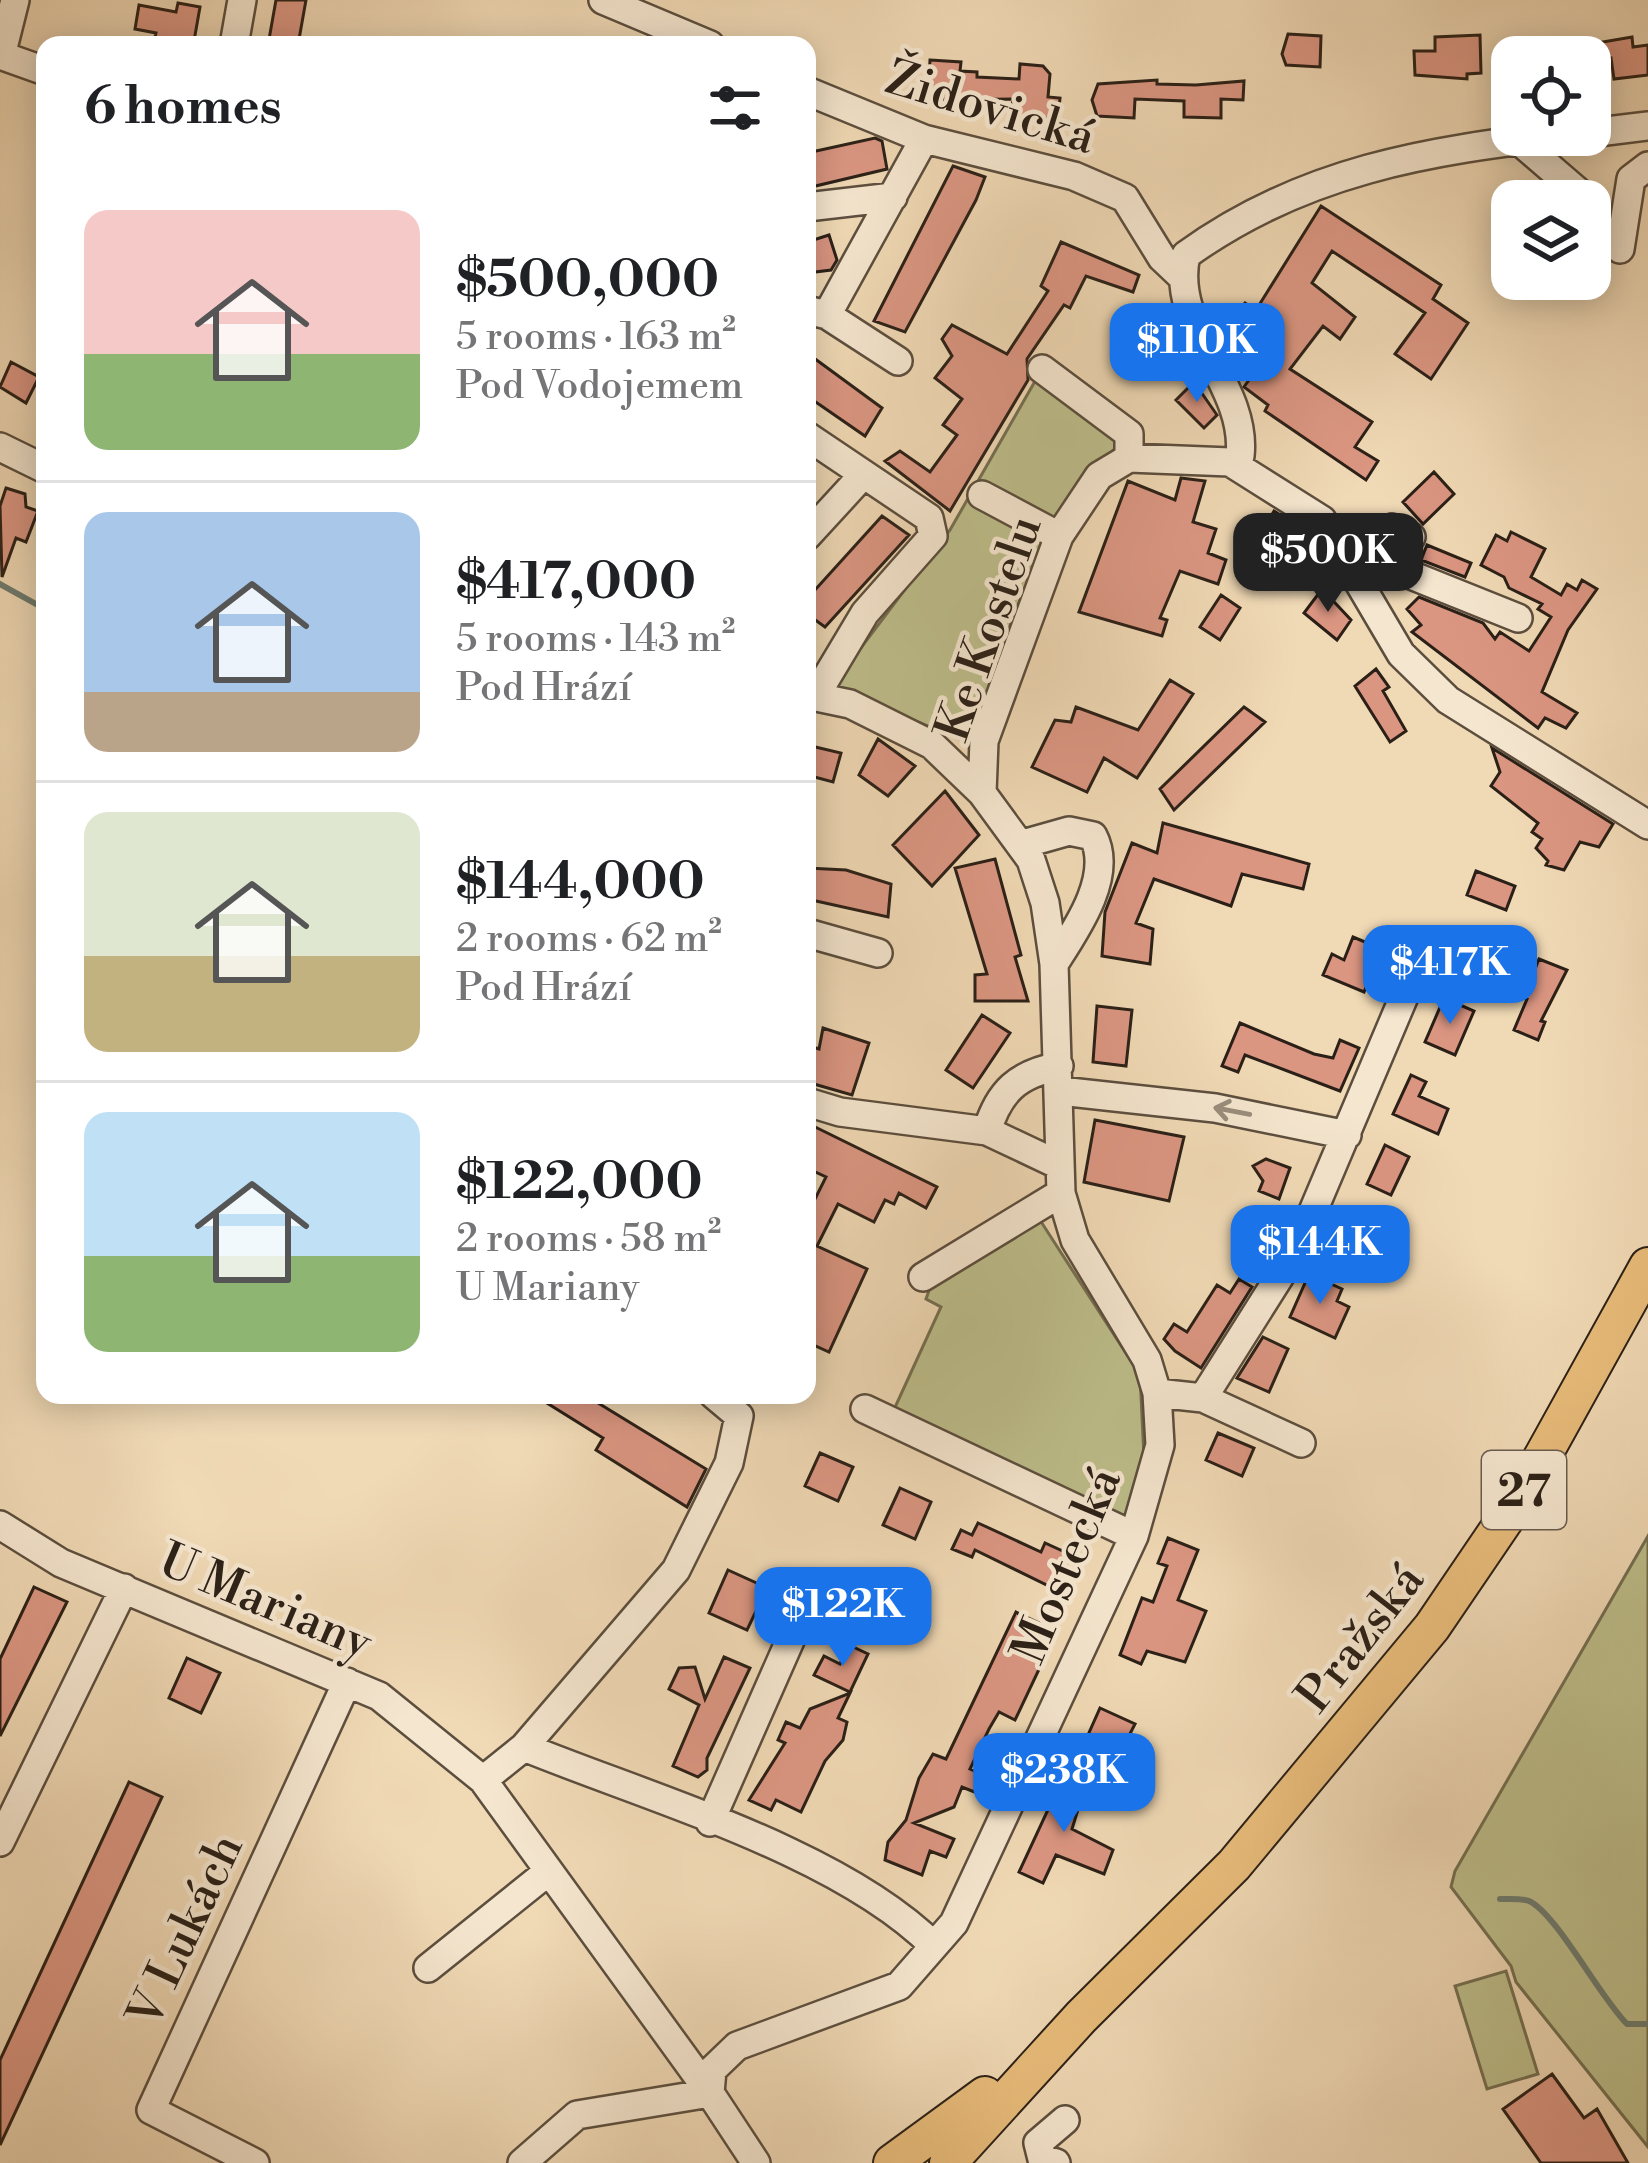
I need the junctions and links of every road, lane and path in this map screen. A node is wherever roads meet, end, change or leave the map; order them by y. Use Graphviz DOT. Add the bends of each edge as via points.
graph roads {
  1 [pos="15,0"];
  2 [pos="242,0"];
  3 [pos="603,0"];
  4 [pos="235,36"];
  5 [pos="689,36"];
  6 [pos="1,56"];
  7 [pos="36,68"];
  8 [pos="816,95"];
  9 [pos="1648,126"];
  10 [pos="1611,130"];
  11 [pos="925,140"];
  12 [pos="1491,143"];
  13 [pos="1536,156"];
  14 [pos="1648,166"];
  15 [pos="1564,180"];
  16 [pos="893,196"];
  17 [pos="816,206"];
  18 [pos="1620,249"];
  19 [pos="1181,275"];
  20 [pos="817,312"];
  21 [pos="898,361"];
  22 [pos="1042,368"];
  23 [pos="816,443"];
  24 [pos="0,447"];
  25 [pos="1129,458"];
  26 [pos="1230,461"];
  27 [pos="36,465"];
  28 [pos="862,476"];
  29 [pos="982,495"];
  30 [pos="816,526"];
  31 [pos="1059,536"];
  32 [pos="1411,537"];
  33 [pos="1356,559"];
  34 [pos="1517,618"];
  35 [pos="816,689"];
  36 [pos="816,696"];
  37 [pos="982,793"];
  38 [pos="1648,825"];
  39 [pos="1023,844"];
  40 [pos="816,935"];
  41 [pos="1425,947"];
  42 [pos="878,953"];
  43 [pos="1054,964"];
  44 [pos="1059,1079"];
  45 [pos="816,1105"];
  46 [pos="987,1131"];
  47 [pos="1347,1135"];
  48 [pos="1060,1179"];
  49 [pos="1648,1266"];
  50 [pos="922,1277"];
  51 [pos="1157,1393"];
  52 [pos="1203,1398"];
  53 [pos="724,1404"];
  54 [pos="865,1409"];
  55 [pos="1300,1443"];
  56 [pos="0,1525"];
  57 [pos="1134,1536"];
  58 [pos="124,1588"];
  59 [pos="829,1597"];
  60 [pos="346,1682"];
  61 [pos="524,1747"];
  62 [pos="483,1780"];
  63 [pos="710,1822"];
  64 [pos="0,1842"];
  65 [pos="549,1871"];
  66 [pos="934,1946"];
  67 [pos="428,1968"];
  68 [pos="1081,2018"];
  69 [pos="710,2093"];
  70 [pos="1066,2120"];
  71 [pos="757,2159"];
  72 [pos="255,2163"];
  73 [pos="522,2163"];
  74 [pos="892,2163"];
  75 [pos="948,2163"];
  76 [pos="1056,2163"];
  1 -- 6 [label="street"];
  2 -- 4 [label="street"];
  3 -- 5 [label="street"];
  6 -- 7 [label="street"];
  8 -- 11 [label="street, Židovická"];
  9 -- 10 [label="street"];
  11 -- 16 [label="street"];
  11 -- 19 [label="street, Židovická" via="1074,176 1125,198"];
  12 -- 19 [label="street" via="1337,174 1226,226 1186,255"];
  13 -- 15 [label="street"];
  14 -- 18 [label="street" via="1631,179"];
  16 -- 17 [label="street"];
  16 -- 20 [label="street"];
  19 -- 26 [label="street" via="1243,430 1240,456"];
  20 -- 21 [label="street"];
  22 -- 25 [label="street" via="1129,434"];
  23 -- 28 [label="street"];
  24 -- 27 [label="street"];
  25 -- 26 [label="street"];
  25 -- 31 [label="street, Ke Kostelu" via="1099,476"];
  26 -- 33 [label="street" via="1322,520"];
  28 -- 30 [label="street"];
  28 -- 35 [label="street" via="929,518 933,536 865,613"];
  29 -- 31 [label="street"];
  31 -- 37 [label="street, Ke Kostelu" via="984,741"];
  32 -- 33 [label="street" via="1392,528"];
  33 -- 34 [label="street"];
  33 -- 38 [label="street" via="1401,654 1448,700"];
  36 -- 37 [label="street, Mostecká" via="932,745"];
  37 -- 39 [label="street, Mostecká"];
  39 -- 43 [label="street, Mostecká" via="1046,903"];
  39 -- 43 [label="street" via="1070,831 1098,845 1101,867"];
  40 -- 42 [label="street"];
  41 -- 47 [label="street"];
  43 -- 44 [label="street, Mostecká"];
  44 -- 46 [label="street" via="1030,1073 1003,1093"];
  47 -- 44 [label="street, one-way"];
  44 -- 48 [label="street, Mostecká"];
  45 -- 46 [label="street"];
  46 -- 48 [label="street"];
  47 -- 52 [label="street" via="1297,1250"];
  48 -- 50 [label="street"];
  48 -- 51 [label="street, Mostecká" via="1075,1240 1134,1334"];
  49 -- 68 [label="main road, Pražská / 27" via="1519,1499 1432,1628 1234,1865"];
  51 -- 52 [label="street"];
  51 -- 57 [label="street, Mostecká" via="1160,1445"];
  52 -- 55 [label="street"];
  53 -- 61 [label="street" via="739,1416 729,1463 676,1570"];
  54 -- 57 [label="street"];
  56 -- 58 [label="street, U Mariany" via="61,1563"];
  57 -- 66 [label="street, Mostecká" via="954,1923"];
  58 -- 60 [label="street, U Mariany"];
  58 -- 64 [label="street"];
  59 -- 63 [label="street" via="807,1602"];
  60 -- 62 [label="street, U Mariany" via="379,1696"];
  60 -- 72 [label="street, V Lukách" via="151,2110"];
  61 -- 62 [label="street"];
  61 -- 63 [label="street"];
  62 -- 65 [label="street, U Mariany"];
  63 -- 66 [label="street" via="842,1875"];
  65 -- 67 [label="street"];
  65 -- 69 [label="street, U Mariany"];
  66 -- 69 [label="street, Mostecká" via="899,1986 737,2046 712,2070"];
  68 -- 74 [label="main road, Pražská / 27"];
  68 -- 75 [label="main road, Pražská / 27"];
  69 -- 71 [label="street"];
  69 -- 73 [label="street" via="577,2115"];
  70 -- 76 [label="street" via="1038,2143 1042,2159"];
}
